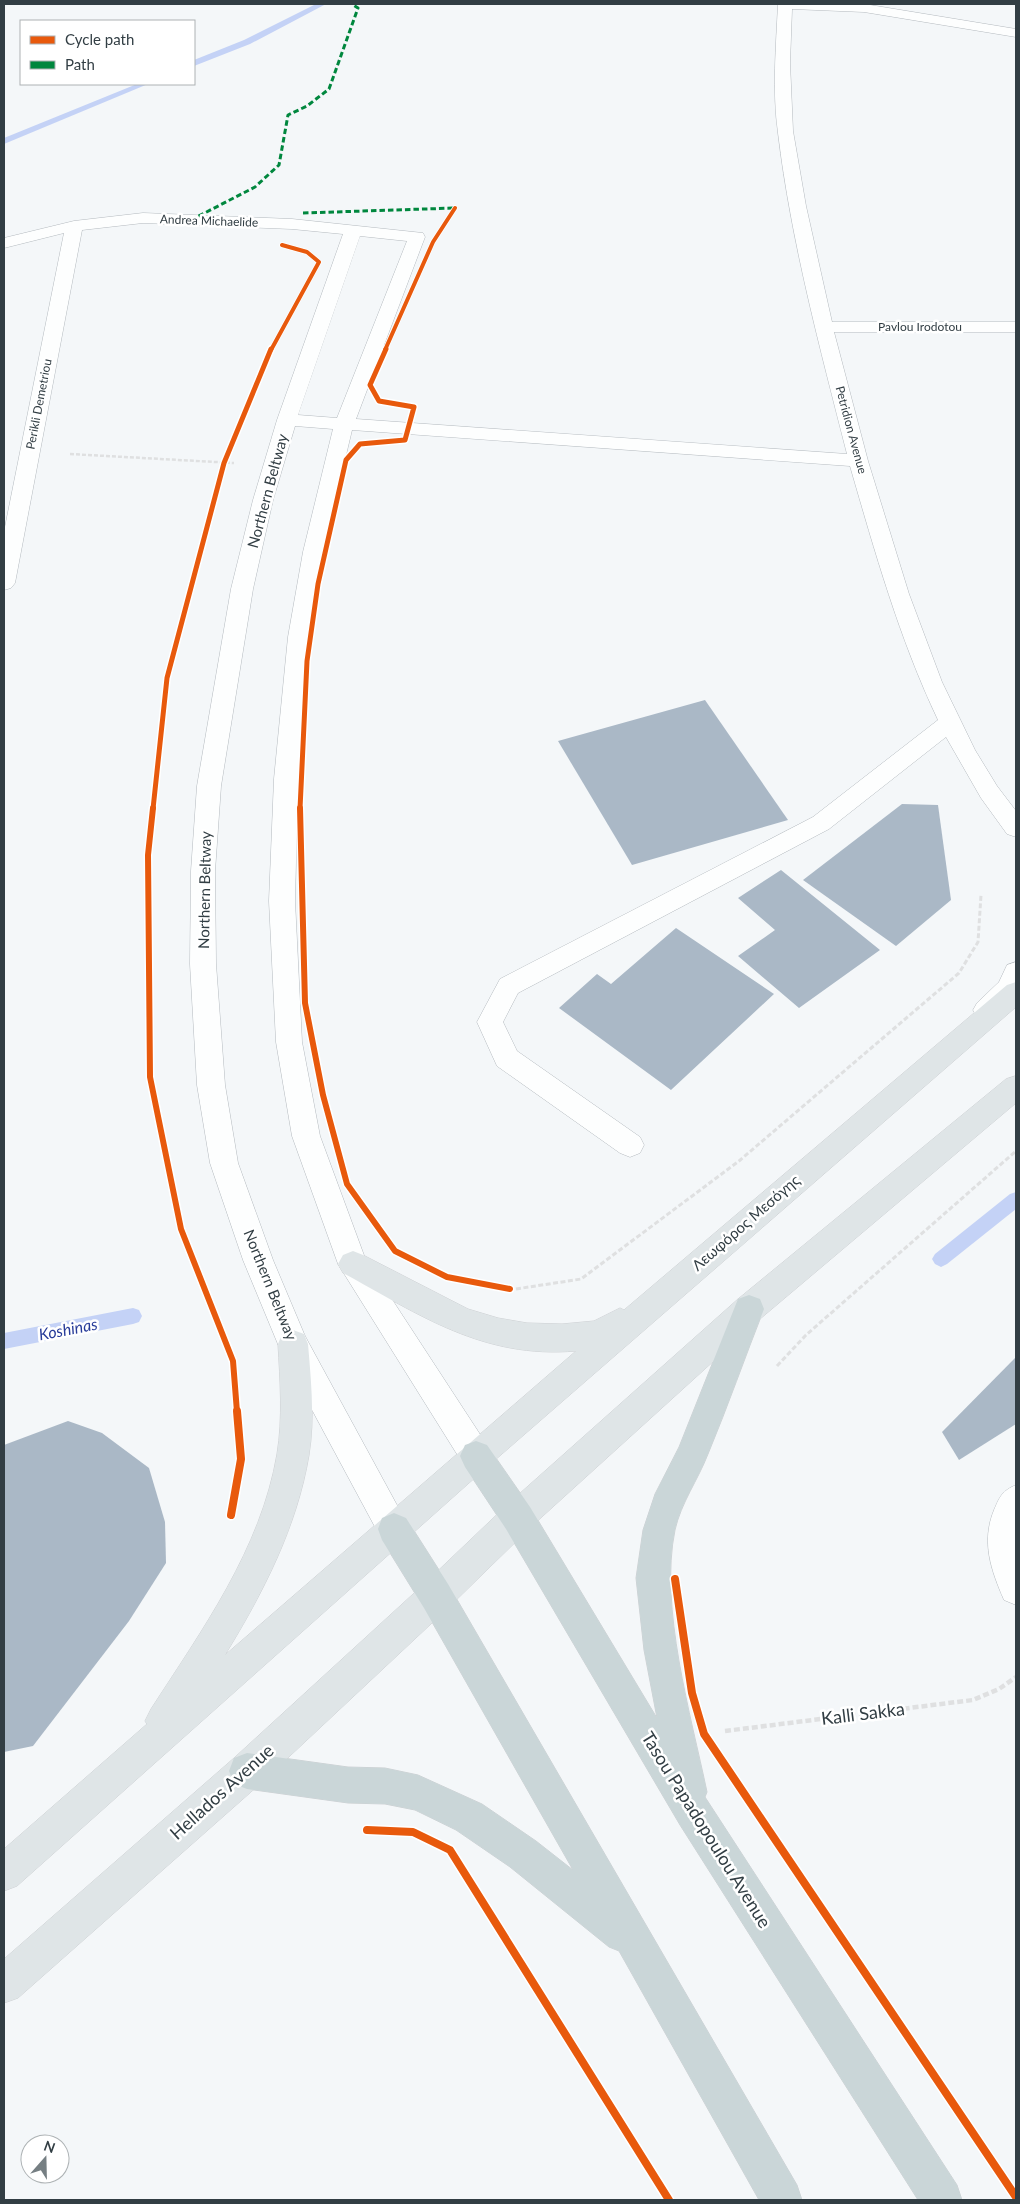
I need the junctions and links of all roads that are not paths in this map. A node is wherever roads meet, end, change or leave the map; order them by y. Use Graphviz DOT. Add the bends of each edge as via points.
graph roads {
  1 [pos="785,4"];
  2 [pos="1016,33"];
  3 [pos="74,226"];
  4 [pos="353,231"];
  5 [pos="4,242"];
  6 [pos="1016,327"];
  7 [pos="824,328"];
  8 [pos="287,420"];
  9 [pos="344,425"];
  10 [pos="858,461"];
  11 [pos="4,583"];
  12 [pos="950,722"];
  13 [pos="1016,828"];
  14 [pos="1016,972"];
  15 [pos="1016,992"];
  16 [pos="946,1050"];
  17 [pos="1016,1087"];
  18 [pos="630,1145"];
  19 [pos="353,1264"];
  20 [pos="661,1296"];
  21 [pos="749,1309"];
  22 [pos="293,1344"];
  23 [pos="476,1456"];
  24 [pos="1016,1501"];
  25 [pos="518,1518"];
  26 [pos="394,1529"];
  27 [pos="1016,1588"];
  28 [pos="436,1596"];
  29 [pos="144,1749"];
  30 [pos="247,1771"];
  31 [pos="693,1812"];
  32 [pos="4,1872"];
  33 [pos="635,1944"];
  34 [pos="4,1984"];
  35 [pos="782,2200"];
  36 [pos="942,2200"];
  1 -- 2 [label="street" via="864,8"];
  1 -- 7 [label="street, Petridion Avenue" via="785,130"];
  3 -- 4 [label="street, Andrea Michaelide" via="143,218 292,224"];
  3 -- 5 [label="street, Andrea Michaelide"];
  3 -- 11 [label="street, Perikli Demetriou"];
  4 -- 8 [label="street, Northern Beltway"];
  4 -- 9 [label="street, Andrea Michaelide" via="417,237"];
  6 -- 7 [label="street, Pavlou Irodotou"];
  7 -- 10 [label="street, Petridion Avenue"];
  8 -- 9 [label="street"];
  8 -- 22 [label="street, Northern Beltway" via="242,589 209,786 203,871 203,964 211,1085 224,1163 258,1260"];
  9 -- 10 [label="street"];
  9 -- 19 [label="street" via="313,552 299,637 286,778 282,901 289,1042 306,1136"];
  10 -- 12 [label="street, Petridion Avenue" via="898,594 931,682"];
  12 -- 13 [label="street, Petridion Avenue" via="989,792"];
  12 -- 18 [label="street" via="821,823 509,986 490,1022 507,1058"];
  14 -- 16 [label="street" via="1009,988"];
  15 -- 16 [label="main road, Λεωφόρος Μεσόγης"];
  16 -- 20 [label="main road, Λεωφόρος Μεσόγης"];
  17 -- 21 [label="main road"];
  19 -- 20 [label="main road" via="461,1321 527,1337 598,1335"];
  19 -- 23 [label="street"];
  20 -- 23 [label="main road, Λεωφόρος Μεσόγης"];
  21 -- 25 [label="main road"];
  21 -- 31 [label="highway" via="692,1455 671,1494 660,1530 654,1578 661,1650"];
  22 -- 26 [label="street, Northern Beltway"];
  22 -- 29 [label="main road" via="296,1416 293,1455 278,1516 219,1634"];
  23 -- 25 [label="highway, Tasou Papadopoulou Avenue"];
  23 -- 26 [label="main road, Λεωφόρος Μεσόγης"];
  24 -- 27 [label="street" via="1004,1529 1002,1548"];
  25 -- 28 [label="main road, Hellados Avenue"];
  25 -- 31 [label="highway, Tasou Papadopoulou Avenue"];
  26 -- 28 [label="highway"];
  26 -- 29 [label="main road"];
  28 -- 30 [label="main road, Hellados Avenue"];
  28 -- 33 [label="highway"];
  29 -- 32 [label="main road"];
  30 -- 33 [label="highway" via="348,1785 386,1786 418,1793 469,1817 523,1854"];
  30 -- 34 [label="main road, Hellados Avenue"];
  31 -- 36 [label="highway, Tasou Papadopoulou Avenue"];
  33 -- 35 [label="highway"];
}
